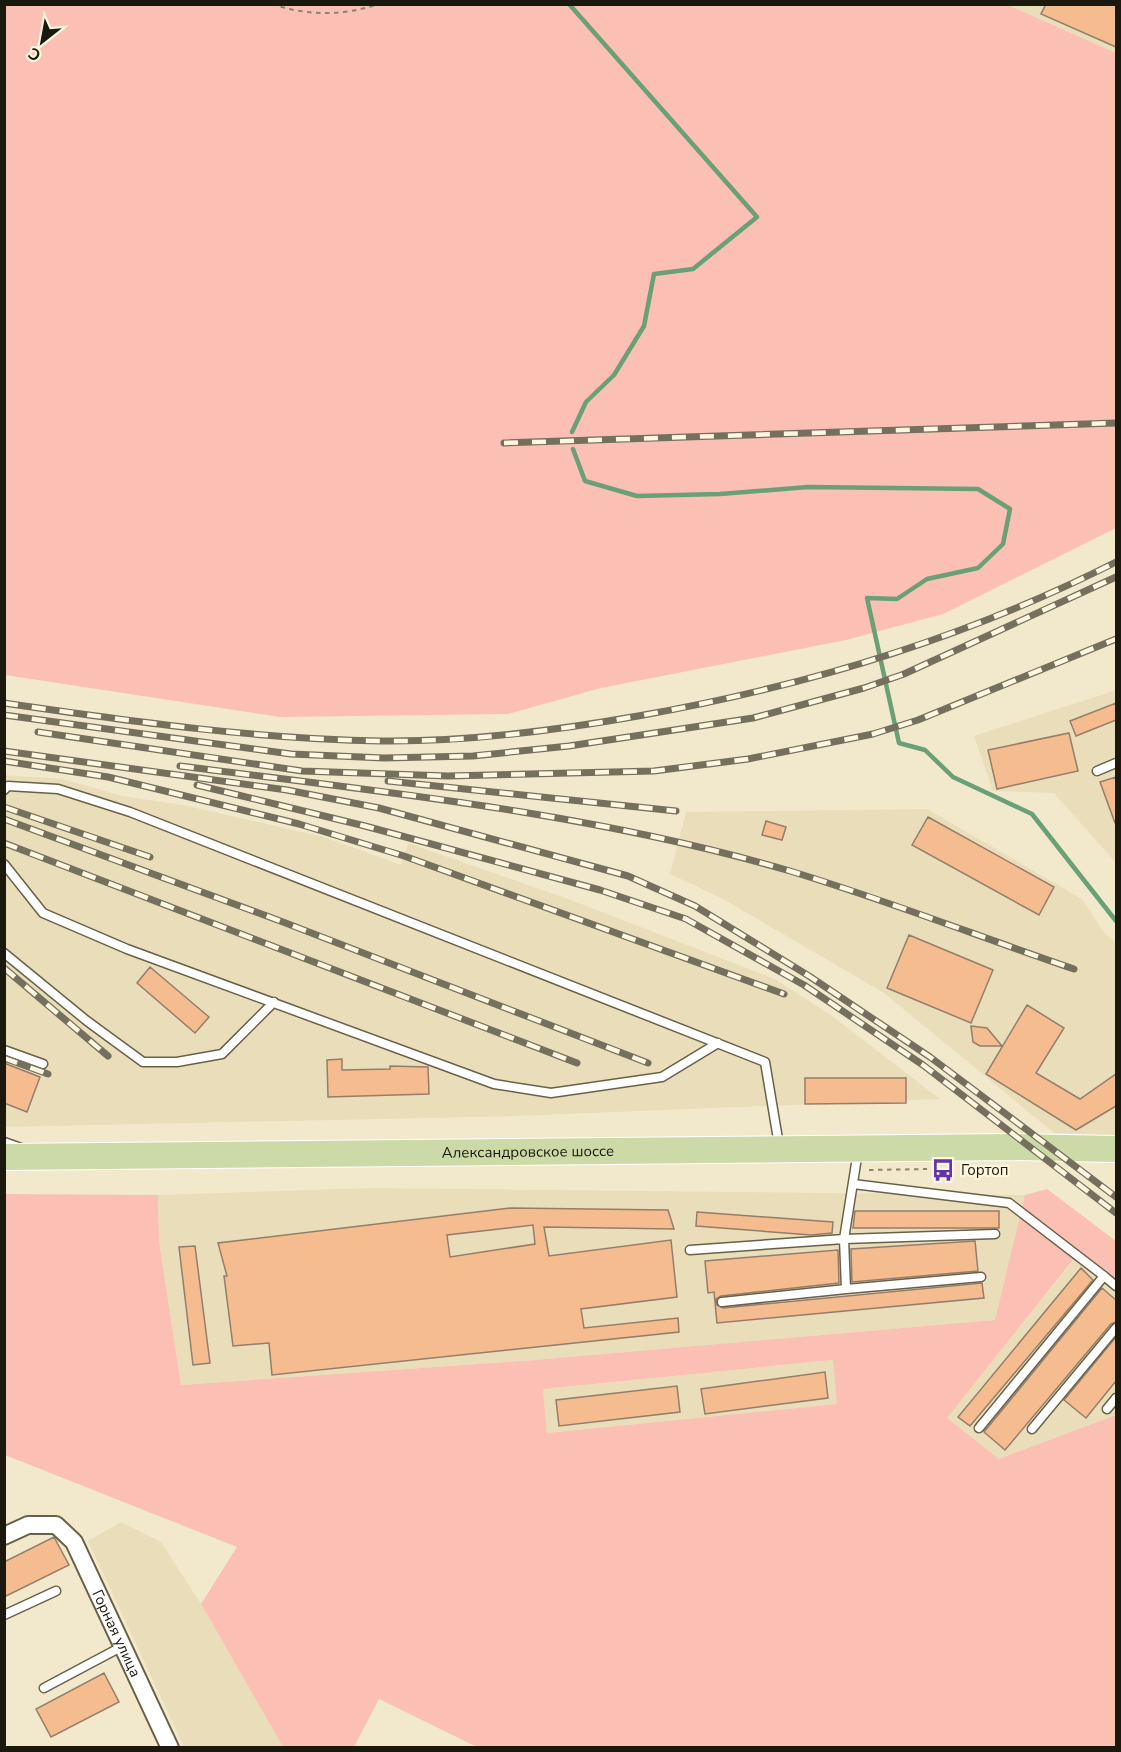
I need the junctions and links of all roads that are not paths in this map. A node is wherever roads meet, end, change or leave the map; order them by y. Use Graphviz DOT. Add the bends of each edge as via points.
graph roads {
  1 [pos="1116,763"];
  2 [pos="1097,771"];
  3 [pos="4,790"];
  4 [pos="4,864"];
  5 [pos="4,953"];
  6 [pos="274,1002"];
  7 [pos="718,1043"];
  8 [pos="4,1050"];
  9 [pos="43,1064"];
  10 [pos="4,1142"];
  11 [pos="858,1148"];
  12 [pos="779,1149"];
  13 [pos="1116,1149"];
  14 [pos="47,1156"];
  15 [pos="4,1157"];
  16 [pos="853,1184"];
  17 [pos="994,1234"];
  18 [pos="844,1239"];
  19 [pos="690,1250"];
  20 [pos="1104,1276"];
  21 [pos="981,1277"];
  22 [pos="1116,1286"];
  23 [pos="846,1289"];
  24 [pos="722,1302"];
  25 [pos="1116,1328"];
  26 [pos="1116,1398"];
  27 [pos="1107,1409"];
  28 [pos="979,1428"];
  29 [pos="1032,1429"];
  30 [pos="4,1536"];
  31 [pos="56,1591"];
  32 [pos="4,1615"];
  33 [pos="123,1647"];
  34 [pos="44,1688"];
  35 [pos="170,1748"];
  1 -- 2 [label="lane"];
  3 -- 7 [label="lane" via="8,786 58,789 130,812"];
  4 -- 6 [label="lane" via="43,914"];
  5 -- 6 [label="lane" via="143,1062 177,1062 222,1054"];
  6 -- 7 [label="lane" via="494,1084 551,1093 662,1077"];
  7 -- 12 [label="lane" via="765,1062"];
  8 -- 9 [label="lane"];
  10 -- 14 [label="lane"];
  11 -- 12 [label="main road, Александровское шоссе"];
  11 -- 13 [label="main road, Александровское шоссе"];
  11 -- 16 [label="lane"];
  12 -- 14 [label="main road, Александровское шоссе"];
  14 -- 15 [label="main road, Александровское шоссе"];
  16 -- 18 [label="lane"];
  16 -- 20 [label="lane" via="1009,1203"];
  17 -- 18 [label="lane"];
  18 -- 19 [label="lane"];
  18 -- 23 [label="lane"];
  20 -- 22 [label="lane"];
  20 -- 28 [label="lane"];
  21 -- 23 [label="lane"];
  23 -- 24 [label="lane"];
  25 -- 29 [label="lane"];
  26 -- 27 [label="lane"];
  30 -- 33 [label="street, Горная улица" via="28,1525 56,1525 74,1542"];
  31 -- 32 [label="lane"];
  33 -- 34 [label="lane"];
  33 -- 35 [label="street, Горная улица"];
}
